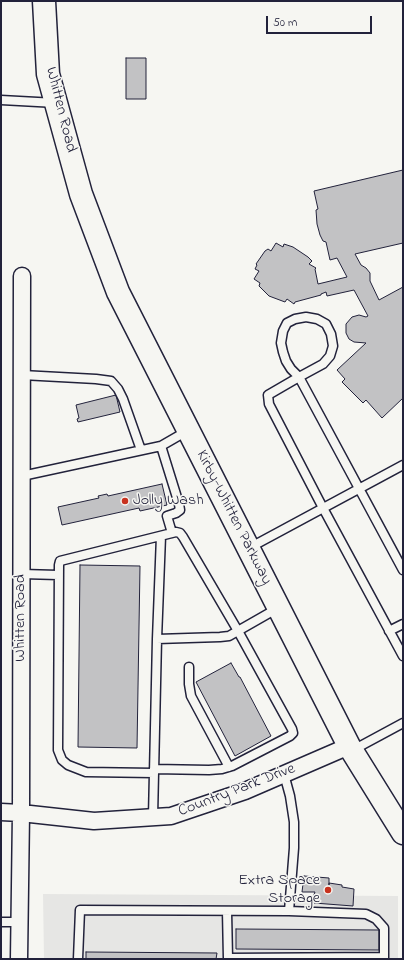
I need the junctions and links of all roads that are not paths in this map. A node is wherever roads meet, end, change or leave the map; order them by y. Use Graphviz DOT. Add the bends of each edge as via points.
graph roads {
  1 [pos="44,1"];
  2 [pos="1,100"];
  3 [pos="56,103"];
  4 [pos="81,194"];
  5 [pos="22,276"];
  6 [pos="22,375"];
  7 [pos="299,378"];
  8 [pos="188,430"];
  9 [pos="161,446"];
  10 [pos="141,450"];
  11 [pos="403,465"];
  12 [pos="22,476"];
  13 [pos="360,488"];
  14 [pos="323,508"];
  15 [pos="172,533"];
  16 [pos="161,536"];
  17 [pos="248,548"];
  18 [pos="403,570"];
  19 [pos="22,574"];
  20 [pos="58,575"];
  21 [pos="279,607"];
  22 [pos="403,624"];
  23 [pos="389,631"];
  24 [pos="238,632"];
  25 [pos="157,638"];
  26 [pos="403,656"];
  27 [pos="189,667"];
  28 [pos="403,723"];
  29 [pos="351,748"];
  30 [pos="229,767"];
  31 [pos="154,771"];
  32 [pos="284,774"];
  33 [pos="1,812"];
  34 [pos="21,813"];
  35 [pos="153,817"];
  36 [pos="403,833"];
  37 [pos="227,911"];
  38 [pos="289,911"];
  39 [pos="1,922"];
  40 [pos="19,922"];
  41 [pos="228,958"];
  42 [pos="384,958"];
  43 [pos="19,959"];
  44 [pos="78,959"];
  1 -- 3 [label="main road, Whitten Road" via="48,74"];
  2 -- 3 [label="lane"];
  3 -- 4 [label="main road, Whitten Road"];
  4 -- 8 [label="main road, Kirby-Whitten Parkway" via="118,292"];
  5 -- 6 [label="street, Whitten Road"];
  6 -- 10 [label="lane" via="111,381 121,394"];
  6 -- 12 [label="street, Whitten Road"];
  7 -- 7 [label="lane" via="282,352 283,331 286,323 295,319 317,319 326,324 331,334 333,346 330,356 323,364"];
  7 -- 13 [label="lane"];
  7 -- 14 [label="lane" via="268,395 268,400"];
  8 -- 9 [label="lane"];
  8 -- 17 [label="main road, Kirby-Whitten Parkway"];
  9 -- 10 [label="lane"];
  9 -- 15 [label="lane" via="180,510 167,516"];
  10 -- 12 [label="lane"];
  11 -- 13 [label="lane"];
  12 -- 19 [label="street, Whitten Road"];
  13 -- 14 [label="lane"];
  13 -- 18 [label="lane"];
  14 -- 17 [label="lane"];
  14 -- 23 [label="lane"];
  15 -- 16 [label="lane"];
  15 -- 24 [label="lane" via="180,533 183,537"];
  16 -- 20 [label="lane" via="60,561"];
  16 -- 25 [label="lane"];
  17 -- 21 [label="main road, Kirby-Whitten Parkway"];
  19 -- 20 [label="lane"];
  19 -- 34 [label="street, Whitten Road"];
  20 -- 31 [label="lane" via="58,750 62,760 86,772"];
  21 -- 24 [label="lane"];
  21 -- 29 [label="main road, Kirby-Whitten Parkway"];
  22 -- 23 [label="lane"];
  23 -- 26 [label="lane"];
  24 -- 25 [label="lane" via="220,637"];
  24 -- 30 [label="lane" via="293,733"];
  25 -- 31 [label="lane"];
  27 -- 30 [label="lane" via="191,696"];
  28 -- 29 [label="lane"];
  29 -- 32 [label="street, Country Park Drive"];
  29 -- 36 [label="main road, Kirby-Whitten Parkway"];
  30 -- 31 [label="lane"];
  31 -- 35 [label="lane"];
  32 -- 35 [label="street, Country Park Drive" via="245,791 171,816"];
  32 -- 38 [label="lane" via="294,822"];
  33 -- 34 [label="street, Country Park Drive"];
  34 -- 35 [label="street, Country Park Drive" via="94,821"];
  34 -- 40 [label="street, Whitten Road"];
  37 -- 38 [label="lane"];
  37 -- 41 [label="lane"];
  37 -- 44 [label="lane" via="80,910"];
  38 -- 42 [label="lane" via="366,914 384,928"];
  39 -- 40 [label="lane"];
  40 -- 43 [label="street, Whitten Road"];
  41 -- 42 [label="lane"];
}
